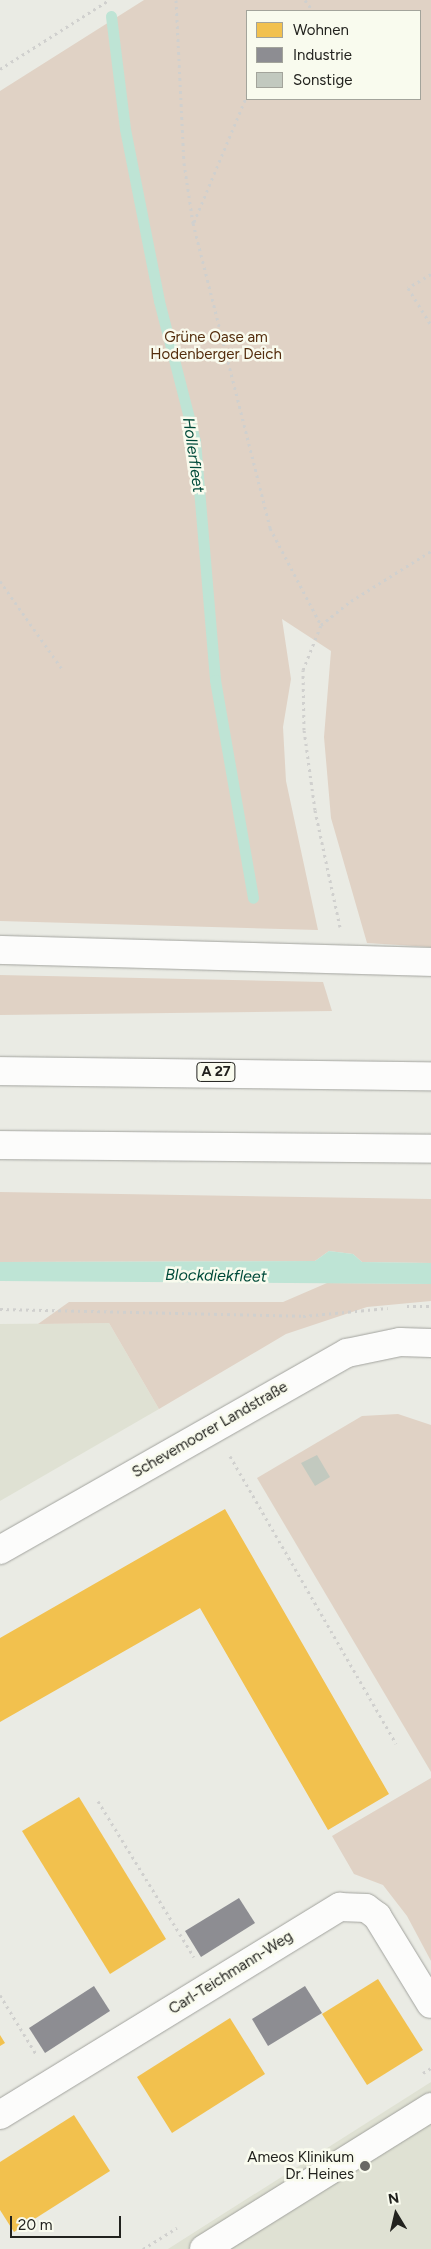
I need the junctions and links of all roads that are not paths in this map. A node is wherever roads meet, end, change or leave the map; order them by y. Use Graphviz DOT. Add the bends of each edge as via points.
graph roads {
  1 [pos="0,950"];
  2 [pos="431,962"];
  3 [pos="0,1071"];
  4 [pos="431,1076"];
  5 [pos="0,1145"];
  6 [pos="431,1149"];
  7 [pos="431,1344"];
  8 [pos="0,1550"];
  9 [pos="431,2004"];
  10 [pos="431,2107"];
  11 [pos="0,2115"];
  12 [pos="204,2249"];
  1 -- 2 [label="main road" via="345,957"];
  3 -- 4 [label="main road, A 27"];
  5 -- 6 [label="main road"];
  7 -- 8 [label="main road, Schevemoorer Landstraße" via="400,1342 348,1353"];
  9 -- 11 [label="main road, Carl-Teichmann-Weg" via="377,1916 366,1908 352,1905 327,1914"];
  10 -- 12 [label="main road"];
}
